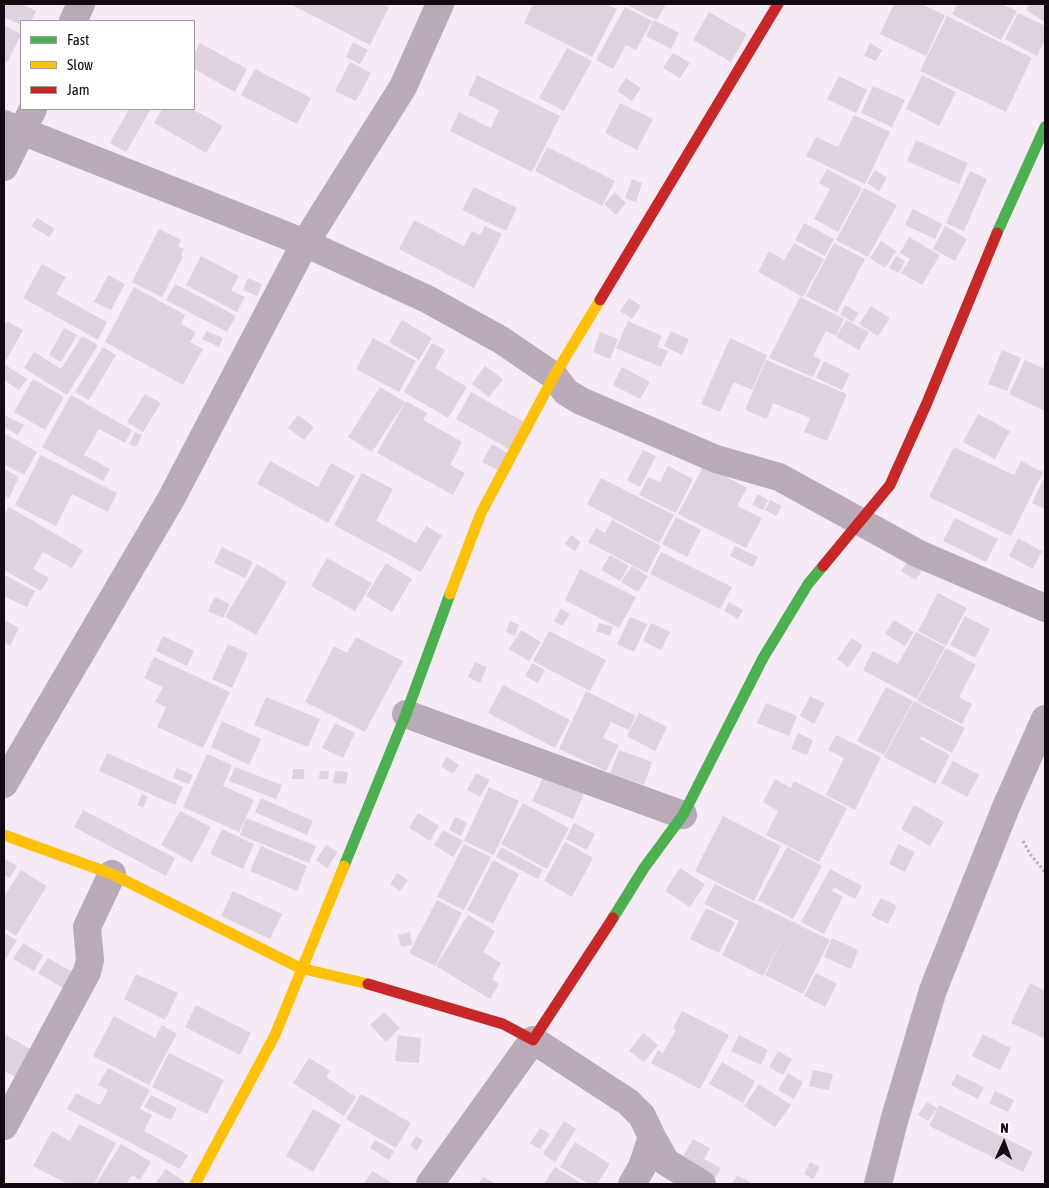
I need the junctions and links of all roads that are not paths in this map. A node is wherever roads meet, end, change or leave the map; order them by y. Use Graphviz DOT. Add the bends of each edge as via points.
graph roads {
  1 [pos="81,4"];
  2 [pos="440,4"];
  3 [pos="778,4"];
  4 [pos="73,20"];
  5 [pos="20,122"];
  6 [pos="1045,127"];
  7 [pos="4,168"];
  8 [pos="305,243"];
  9 [pos="554,376"];
  10 [pos="860,522"];
  11 [pos="1045,608"];
  12 [pos="406,714"];
  13 [pos="1045,719"];
  14 [pos="4,784"];
  15 [pos="683,815"];
  16 [pos="4,835"];
  17 [pos="112,874"];
  18 [pos="300,968"];
  19 [pos="533,1040"];
  20 [pos="4,1126"];
  21 [pos="652,1137"];
  22 [pos="195,1184"];
  23 [pos="430,1184"];
  24 [pos="632,1184"];
  25 [pos="702,1184"];
  26 [pos="878,1184"];
  1 -- 4 [label="street"];
  2 -- 8 [label="street" via="403,87"];
  3 -- 9 [label="street"];
  5 -- 7 [label="street"];
  5 -- 8 [label="street"];
  6 -- 10 [label="street" via="1001,222 890,485"];
  8 -- 9 [label="street" via="427,299 501,340"];
  8 -- 14 [label="street" via="171,499"];
  9 -- 10 [label="street" via="566,392 581,401 716,459 779,478"];
  9 -- 12 [label="street" via="481,513"];
  10 -- 11 [label="street" via="919,554"];
  10 -- 15 [label="street" via="808,584 763,658"];
  12 -- 15 [label="street"];
  12 -- 18 [label="street"];
  13 -- 26 [label="street" via="933,990"];
  15 -- 19 [label="street" via="644,868 604,935"];
  16 -- 17 [label="street"];
  17 -- 18 [label="street"];
  17 -- 20 [label="street" via="87,927 90,960 87,972"];
  18 -- 19 [label="street" via="396,991 503,1024"];
  18 -- 22 [label="street" via="275,1035"];
  19 -- 21 [label="street" via="628,1102 642,1116"];
  19 -- 23 [label="street"];
  21 -- 24 [label="street" via="642,1167"];
  21 -- 25 [label="street" via="666,1162"];
}
